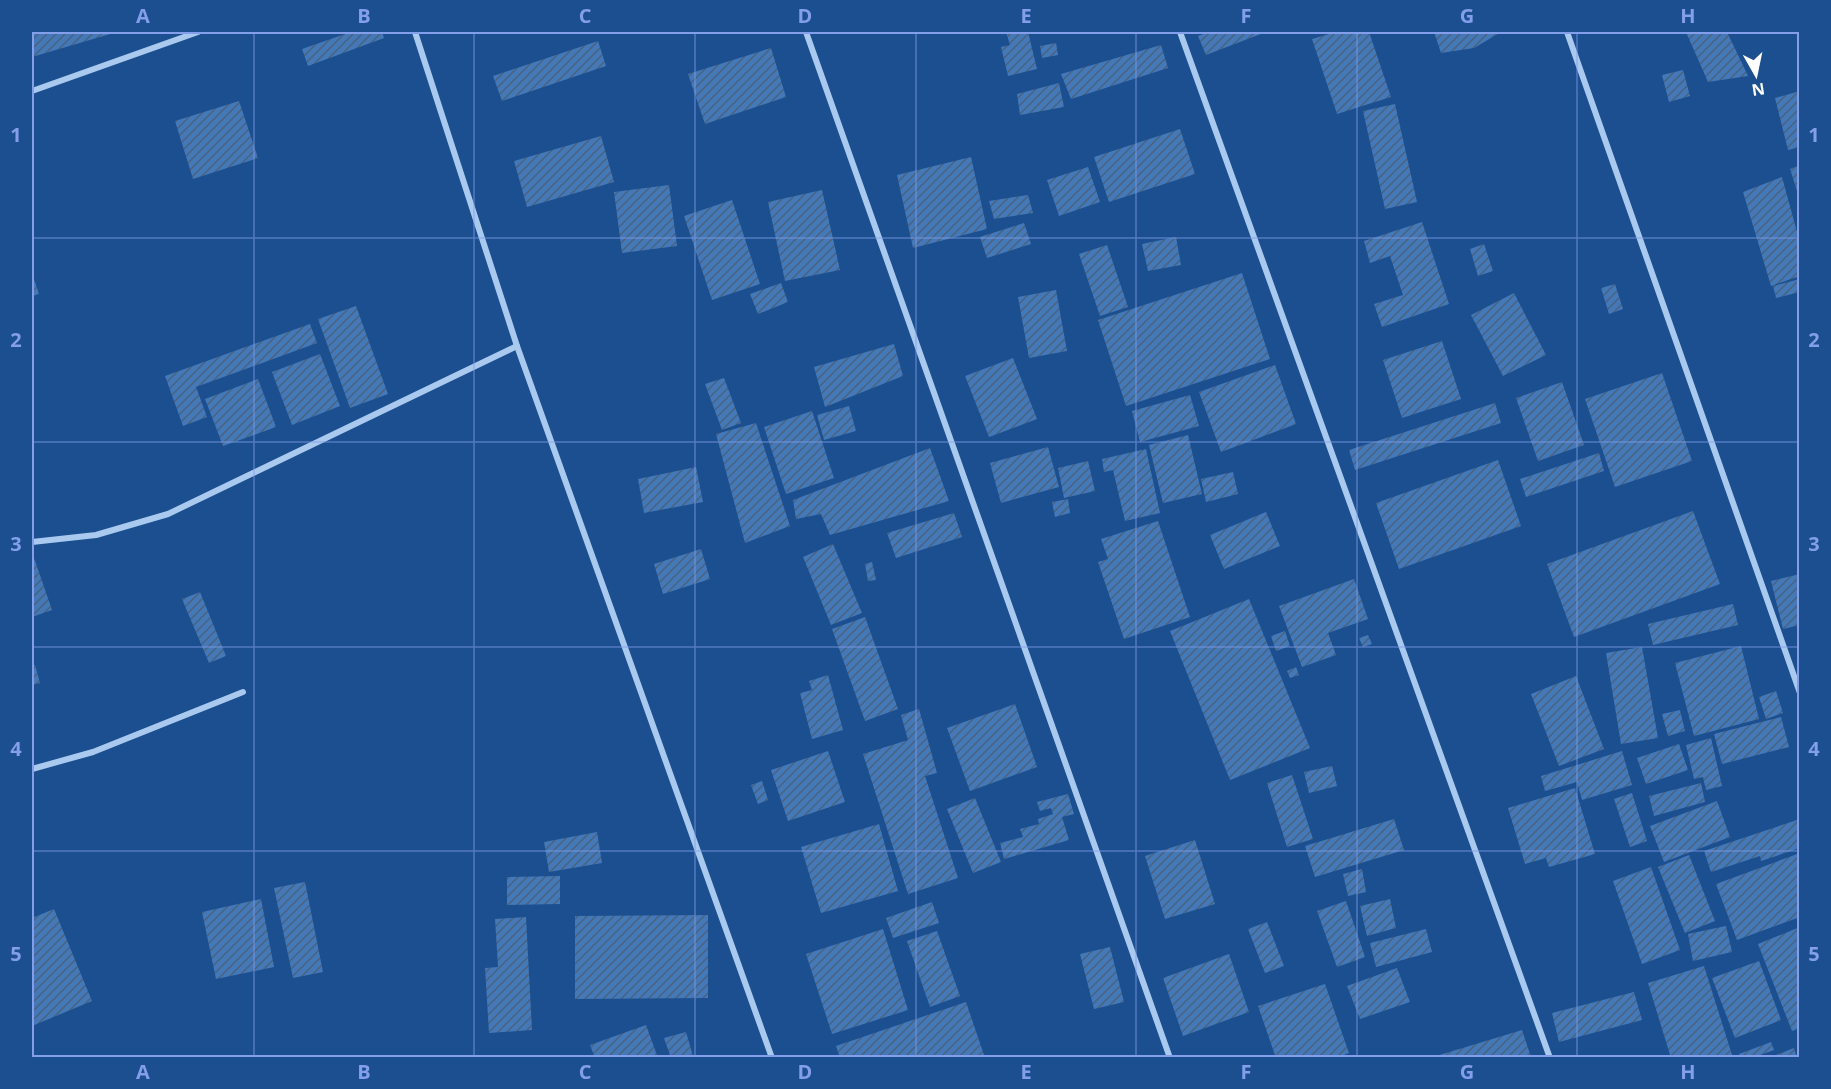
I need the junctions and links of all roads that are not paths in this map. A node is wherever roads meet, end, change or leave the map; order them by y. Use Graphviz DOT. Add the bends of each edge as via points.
graph roads {
  1 [pos="198,32"];
  2 [pos="415,32"];
  3 [pos="806,32"];
  4 [pos="1180,32"];
  5 [pos="1568,32"];
  6 [pos="32,92"];
  7 [pos="518,346"];
  8 [pos="32,542"];
  9 [pos="243,692"];
  10 [pos="1800,693"];
  11 [pos="32,769"];
  12 [pos="772,1058"];
  13 [pos="1170,1058"];
  14 [pos="1550,1058"];
  1 -- 6 [label="street"];
  2 -- 7 [label="street"];
  3 -- 13 [label="street"];
  4 -- 14 [label="street"];
  5 -- 10 [label="street"];
  7 -- 8 [label="street" via="168,514 96,535"];
  7 -- 12 [label="street"];
  9 -- 11 [label="street" via="93,752"];
}
